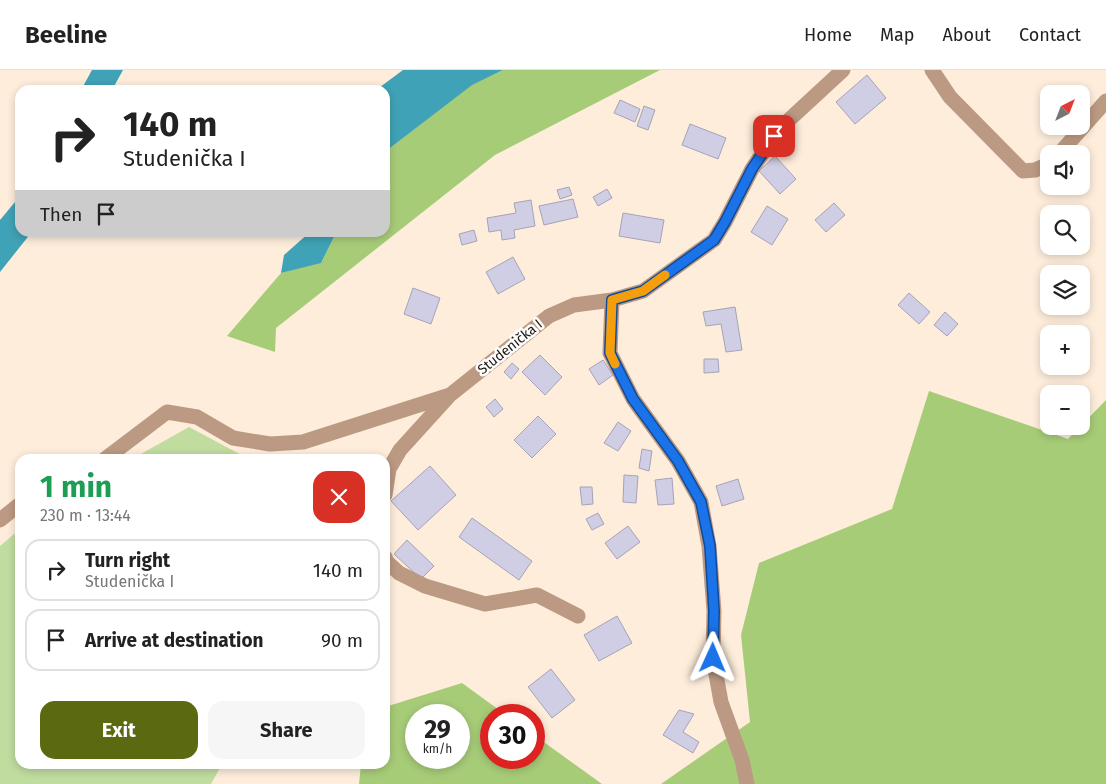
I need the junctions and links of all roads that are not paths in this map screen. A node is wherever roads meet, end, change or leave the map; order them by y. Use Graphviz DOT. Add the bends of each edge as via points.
graph roads {
  1 [pos="844,70"];
  2 [pos="932,70"];
  3 [pos="1106,101"];
  4 [pos="1067,145"];
  5 [pos="1040,168"];
  6 [pos="612,300"];
  7 [pos="450,395"];
  8 [pos="111,454"];
  9 [pos="390,468"];
  10 [pos="15,508"];
  11 [pos="0,520"];
  12 [pos="390,565"];
  13 [pos="578,616"];
  14 [pos="748,784"];
  1 -- 6 [label="street, Studenička I" via="778,130 752,169 714,240 643,291"];
  2 -- 5 [label="street" via="950,97 1023,171"];
  3 -- 4 [label="street"];
  6 -- 7 [label="street, Studenička I" via="574,305 549,316"];
  6 -- 14 [label="street" via="610,353 633,399 678,461 701,502 710,546 713,658 721,702"];
  7 -- 8 [label="street, Studenička I" via="303,442 270,444 233,438 197,417 166,412"];
  7 -- 9 [label="street" via="400,450"];
  10 -- 11 [label="street"];
  12 -- 13 [label="street" via="425,586 485,604 537,595"];
}
